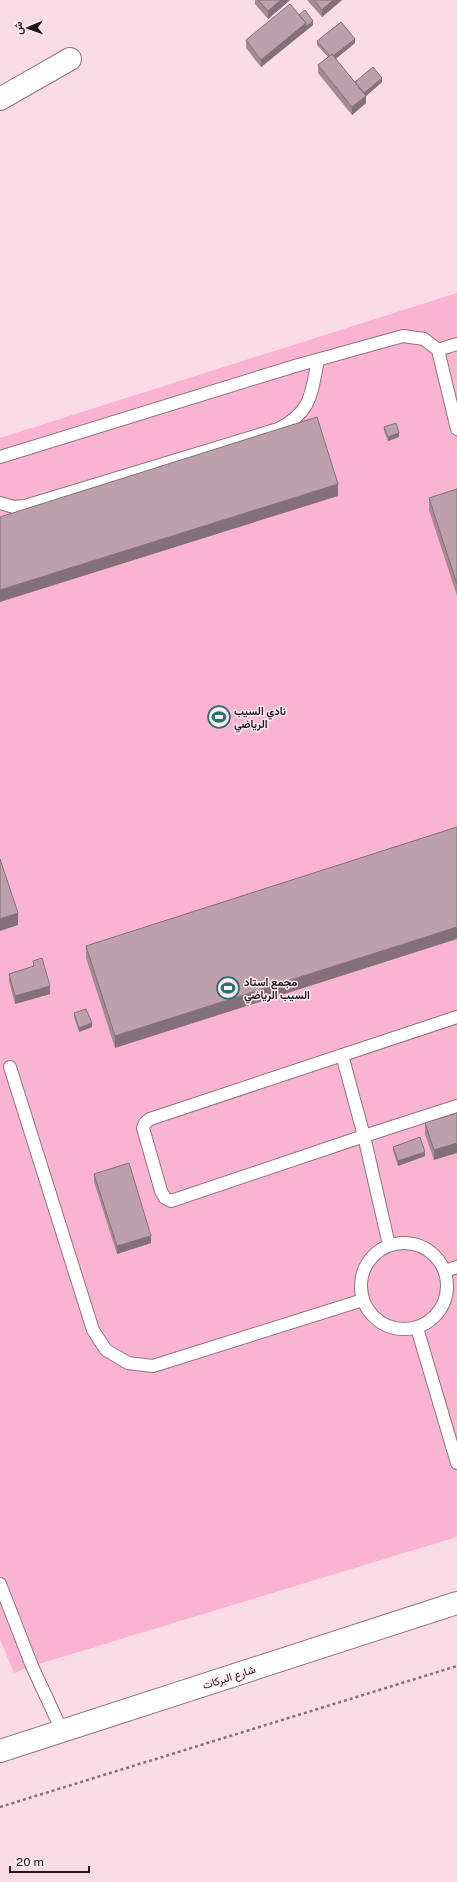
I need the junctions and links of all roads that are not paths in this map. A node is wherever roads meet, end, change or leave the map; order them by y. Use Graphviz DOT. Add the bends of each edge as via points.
graph roads {
  1 [pos="70,60"];
  2 [pos="0,100"];
  3 [pos="457,344"];
  4 [pos="438,350"];
  5 [pos="318,360"];
  6 [pos="457,429"];
  7 [pos="0,457"];
  8 [pos="0,503"];
  9 [pos="457,1017"];
  10 [pos="342,1055"];
  11 [pos="10,1067"];
  12 [pos="457,1106"];
  13 [pos="364,1136"];
  14 [pos="389,1245"];
  15 [pos="457,1267"];
  16 [pos="445,1271"];
  17 [pos="363,1300"];
  18 [pos="418,1328"];
  19 [pos="457,1463"];
  20 [pos="0,1584"];
  21 [pos="457,1603"];
  22 [pos="62,1731"];
  23 [pos="0,1751"];
  1 -- 2 [label="street"];
  3 -- 4 [label="lane"];
  4 -- 5 [label="lane" via="424,339 402,336"];
  4 -- 6 [label="lane"];
  5 -- 7 [label="lane"];
  5 -- 8 [label="lane" via="310,398 303,411 292,422 278,429 25,506 14,507"];
  9 -- 10 [label="lane"];
  10 -- 13 [label="lane"];
  10 -- 13 [label="lane" via="150,1119 143,1128 161,1191 165,1198 171,1201"];
  11 -- 17 [label="lane" via="93,1330 106,1350 128,1363 153,1366"];
  12 -- 13 [label="lane"];
  13 -- 14 [label="lane"];
  14 -- 16 [label="lane" via="406,1242 422,1247 436,1257"];
  14 -- 17 [label="lane" via="375,1254 365,1267 361,1283"];
  15 -- 16 [label="lane"];
  16 -- 18 [label="lane" via="447,1289 443,1305 432,1319"];
  17 -- 18 [label="lane" via="371,1315 384,1325 400,1330"];
  18 -- 19 [label="lane"];
  20 -- 22 [label="lane" via="32,1666"];
  21 -- 22 [label="street, شارع البركات"];
  22 -- 23 [label="street, شارع البركات"];
}
